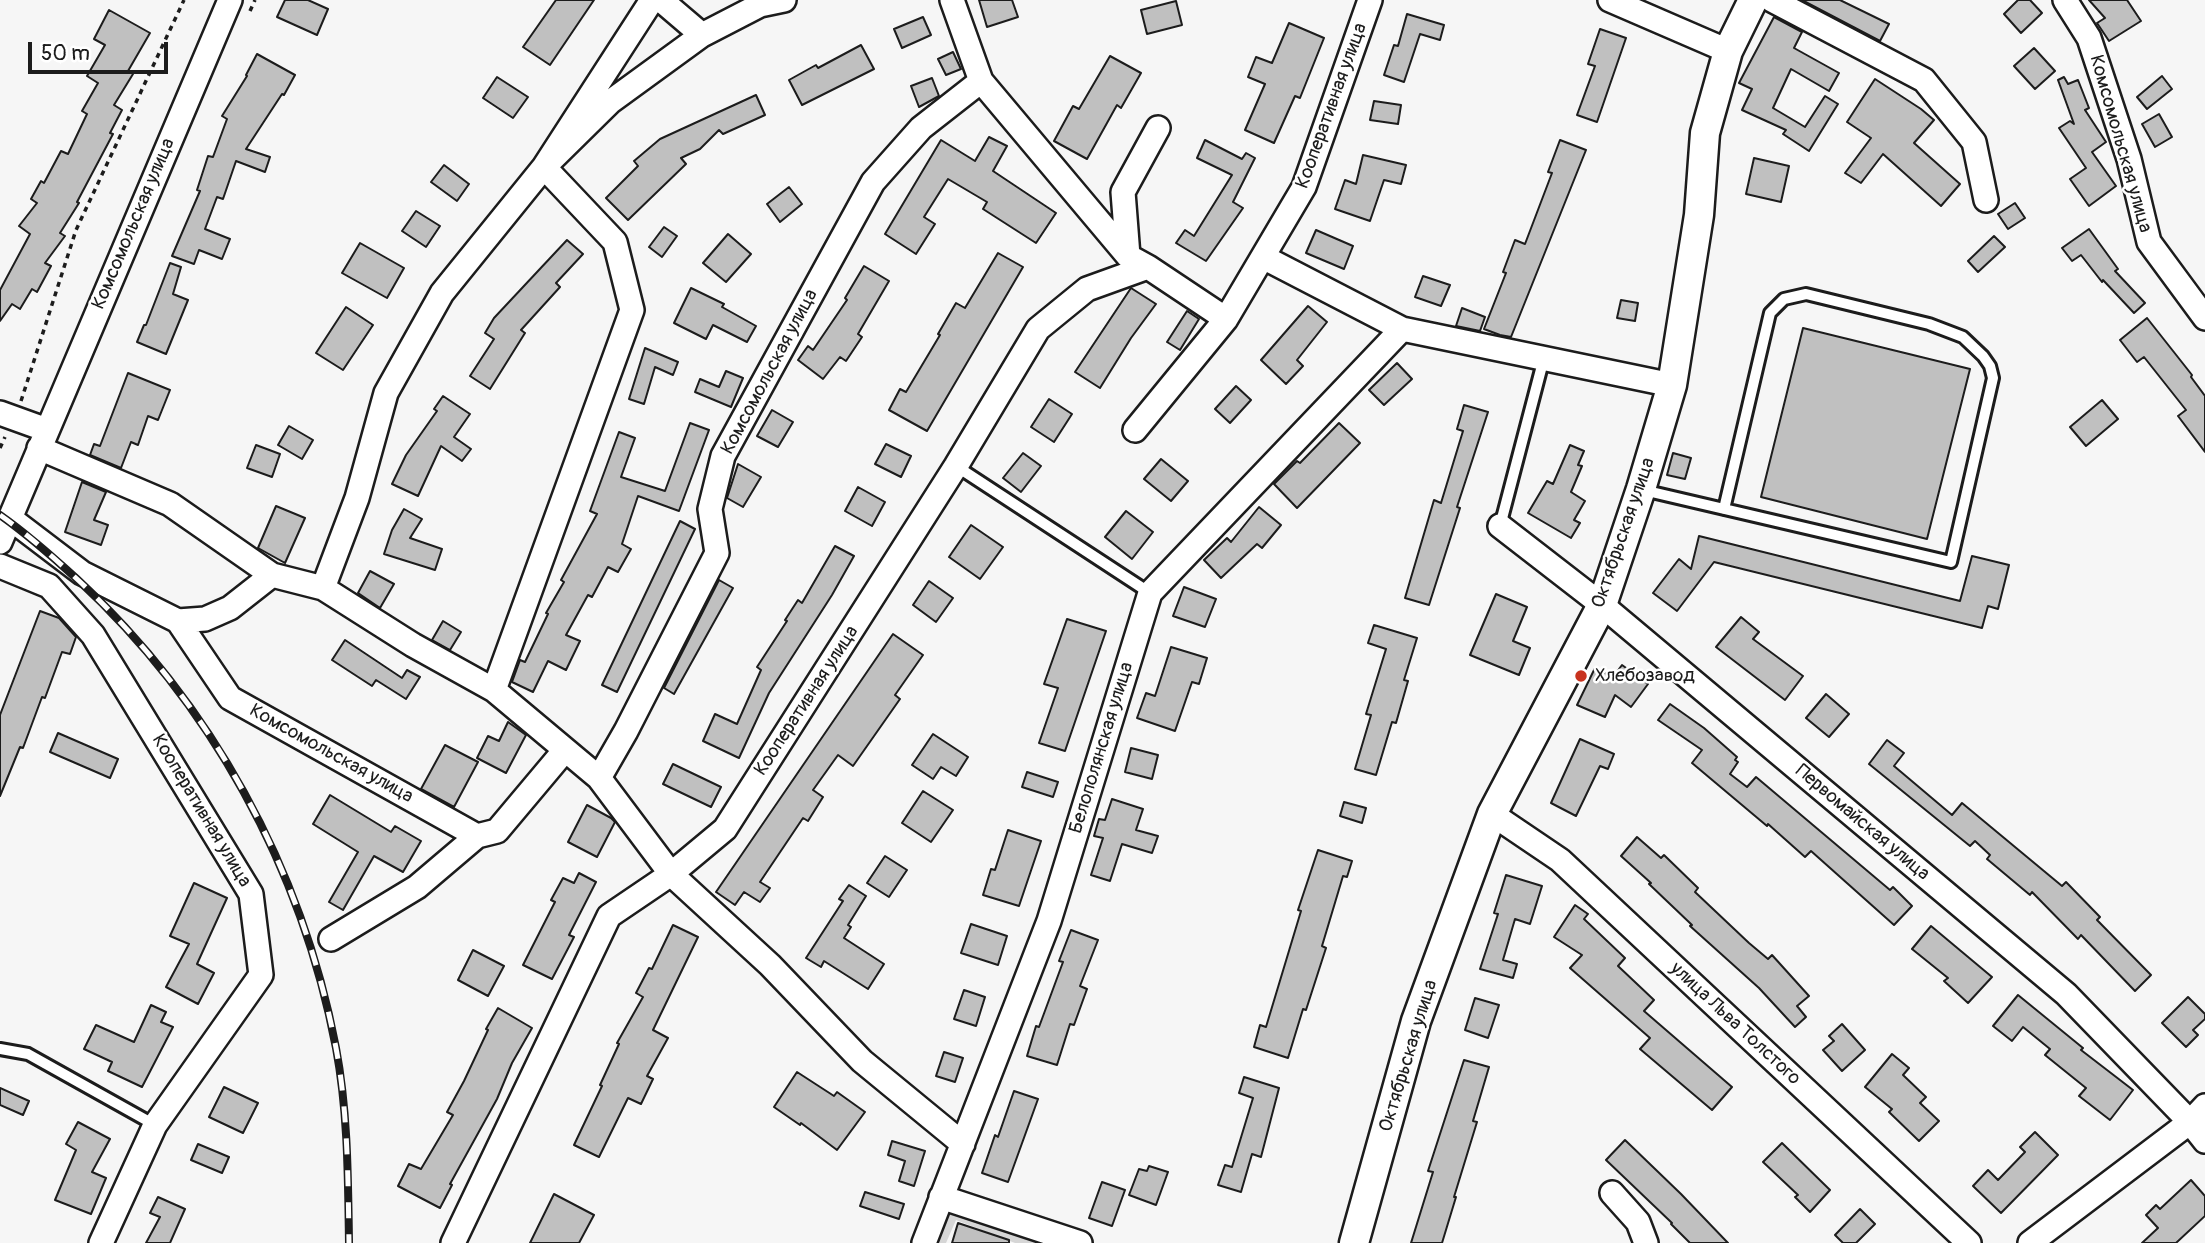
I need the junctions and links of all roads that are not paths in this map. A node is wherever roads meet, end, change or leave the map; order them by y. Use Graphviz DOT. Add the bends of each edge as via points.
graph roads {
  1 [pos="230,0"];
  2 [pos="652,0"];
  3 [pos="661,0"];
  4 [pos="785,0"];
  5 [pos="952,0"];
  6 [pos="1370,0"];
  7 [pos="1610,0"];
  8 [pos="1753,0"];
  9 [pos="1772,0"];
  10 [pos="2066,0"];
  11 [pos="702,35"];
  12 [pos="1728,51"];
  13 [pos="981,81"];
  14 [pos="1158,128"];
  15 [pos="544,167"];
  16 [pos="1986,200"];
  17 [pos="1263,257"];
  18 [pos="1138,261"];
  19 [pos="2205,318"];
  20 [pos="1226,319"];
  21 [pos="1402,329"];
  22 [pos="1544,358"];
  23 [pos="1672,385"];
  24 [pos="8,415"];
  25 [pos="1135,430"];
  26 [pos="43,439"];
  27 [pos="956,466"];
  28 [pos="1641,489"];
  29 [pos="1724,509"];
  30 [pos="11,519"];
  31 [pos="1500,526"];
  32 [pos="0,542"];
  33 [pos="0,566"];
  34 [pos="272,575"];
  35 [pos="323,588"];
  36 [pos="1150,593"];
  37 [pos="1602,605"];
  38 [pos="178,621"];
  39 [pos="495,690"];
  40 [pos="565,750"];
  41 [pos="599,778"];
  42 [pos="1492,814"];
  43 [pos="477,836"];
  44 [pos="671,874"];
  45 [pos="331,939"];
  46 [pos="0,1049"];
  47 [pos="2198,1114"];
  48 [pos="155,1125"];
  49 [pos="2205,1141"];
  50 [pos="962,1144"];
  51 [pos="1612,1193"];
  52 [pos="941,1197"];
  53 [pos="101,1243"];
  54 [pos="453,1243"];
  55 [pos="924,1243"];
  56 [pos="1080,1243"];
  57 [pos="1354,1243"];
  58 [pos="1646,1243"];
  59 [pos="1969,1243"];
  60 [pos="2030,1243"];
  1 -- 26 [label="street, Комсомольская улица"];
  2 -- 15 [label="street"];
  3 -- 11 [label="street"];
  4 -- 11 [label="street" via="760,5"];
  5 -- 13 [label="street"];
  6 -- 17 [label="street, Кооперативная улица" via="1304,187"];
  7 -- 12 [label="street"];
  8 -- 12 [label="street, Октябрьская улица"];
  9 -- 16 [label="street" via="1924,80 1974,142"];
  10 -- 19 [label="street, Комсомольская улица" via="2089,38 2129,159 2149,242"];
  11 -- 15 [label="street" via="610,102"];
  12 -- 23 [label="street, Октябрьская улица" via="1705,133 1699,215"];
  13 -- 18 [label="street"];
  13 -- 41 [label="street, Комсомольская улица" via="921,128 873,182 723,456 710,509 718,553"];
  14 -- 18 [label="street" via="1123,192"];
  15 -- 35 [label="street" via="442,293 386,393 357,498"];
  15 -- 39 [label="street" via="615,242 632,310"];
  17 -- 20 [label="street, Кооперативная улица"];
  17 -- 21 [label="street"];
  18 -- 20 [label="street"];
  18 -- 27 [label="street, Кооперативная улица" via="1087,289 1038,329"];
  20 -- 25 [label="street, Кооперативная улица"];
  21 -- 22 [label="street"];
  21 -- 36 [label="street, Белополянская улица"];
  22 -- 23 [label="street"];
  22 -- 31 [label="lane"];
  23 -- 28 [label="street, Октябрьская улица"];
  24 -- 26 [label="street"];
  26 -- 30 [label="street, Комсомольская улица"];
  26 -- 34 [label="street" via="170,504"];
  27 -- 36 [label="lane"];
  27 -- 44 [label="street, Кооперативная улица" via="725,829"];
  28 -- 29 [label="lane"];
  28 -- 37 [label="street, Октябрьская улица"];
  29 -- 29 [label="lane" via="1951,562 1993,378 1990,366 1963,337 1929,324 1806,294 1784,299 1770,313"];
  30 -- 32 [label="street, Комсомольская улица"];
  30 -- 38 [label="street" via="82,573"];
  31 -- 37 [label="street, Первомайская улица"];
  33 -- 48 [label="street, Кооперативная улица" via="49,586 93,635 251,894 261,975"];
  34 -- 35 [label="street"];
  34 -- 38 [label="street" via="230,608 205,619"];
  35 -- 39 [label="street" via="412,645"];
  36 -- 50 [label="street, Белополянская улица" via="1049,921"];
  37 -- 42 [label="street, Октябрьская улица"];
  37 -- 47 [label="street, Первомайская улица" via="2066,994"];
  38 -- 43 [label="street, Комсомольская улица" via="230,698"];
  39 -- 40 [label="street"];
  40 -- 41 [label="street"];
  40 -- 43 [label="street" via="497,831"];
  41 -- 44 [label="street"];
  42 -- 57 [label="street, Октябрьская улица" via="1416,1021"];
  42 -- 59 [label="street, улица Льва Толстого" via="1560,860"];
  43 -- 45 [label="street" via="417,887"];
  44 -- 50 [label="street" via="770,965 862,1061"];
  44 -- 54 [label="street, Кооперативная улица" via="609,916"];
  46 -- 48 [label="lane" via="28,1054"];
  47 -- 49 [label="street, Первомайская улица"];
  47 -- 60 [label="street"];
  48 -- 53 [label="street, Кооперативная улица"];
  50 -- 52 [label="street, Белополянская улица"];
  51 -- 58 [label="street" via="1638,1222"];
  52 -- 55 [label="street, Белополянская улица"];
  52 -- 56 [label="street"];
}
